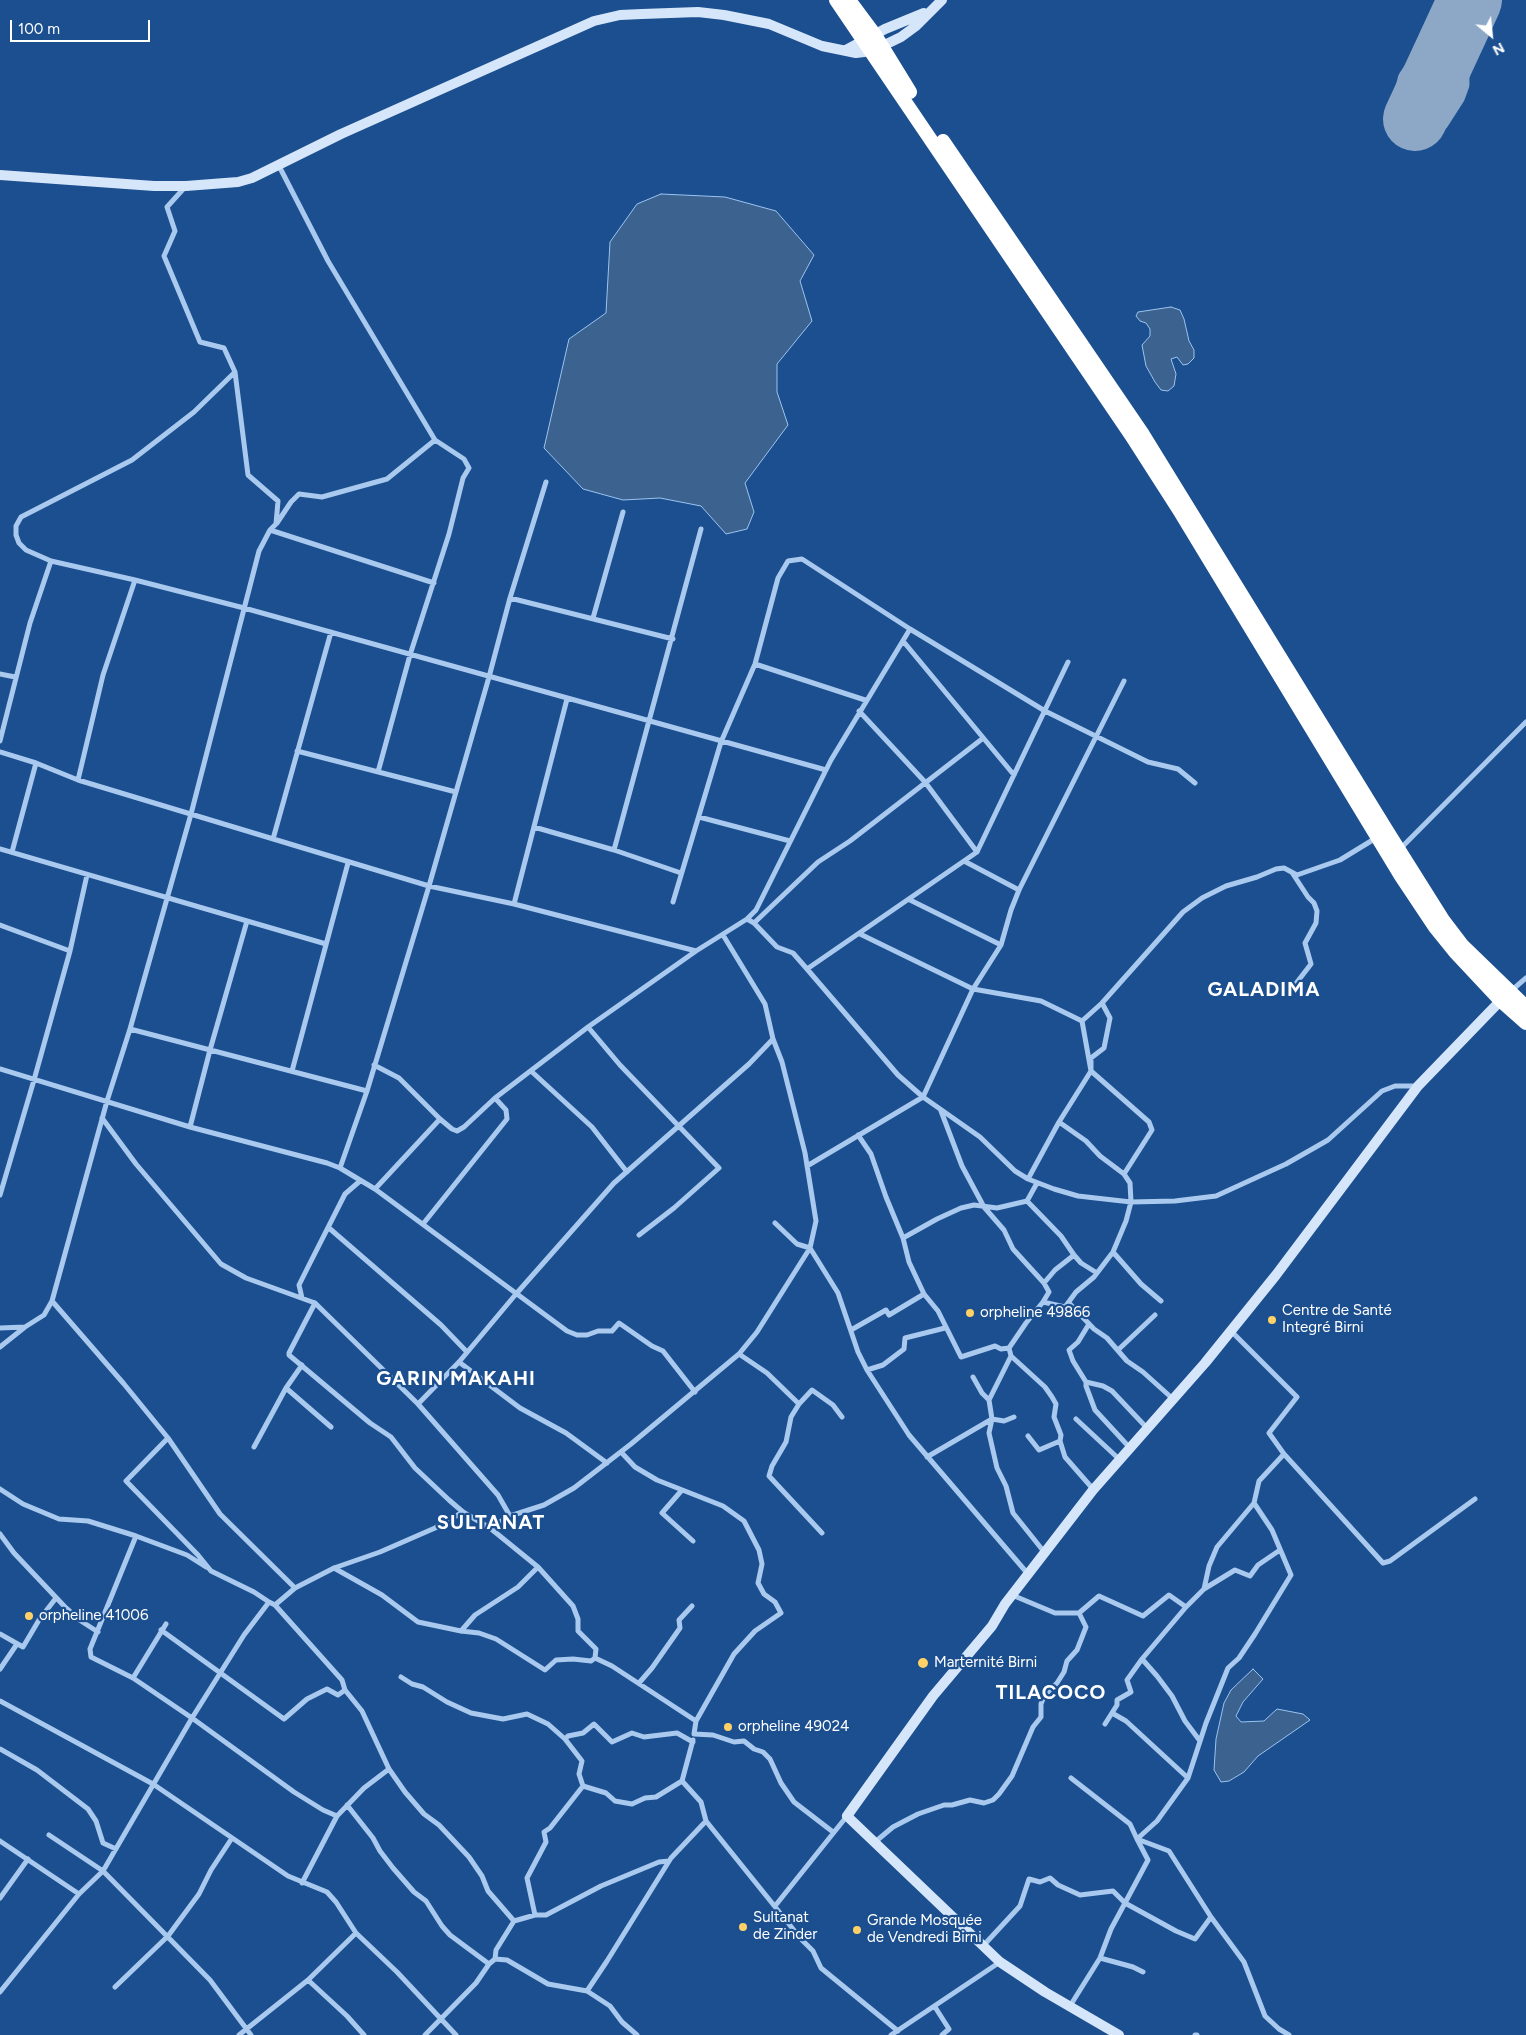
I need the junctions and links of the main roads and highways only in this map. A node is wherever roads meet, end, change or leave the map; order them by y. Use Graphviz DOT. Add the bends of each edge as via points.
graph roads {
  1 [pos="836,0"];
  2 [pos="849,0"];
  3 [pos="873,44"];
  4 [pos="1382,834"];
  5 [pos="1406,873"];
  6 [pos="1504,996"];
  7 [pos="1526,1007"];
  8 [pos="1526,1024"];
  1 -- 3 [label="highway"];
  2 -- 3 [label="highway"];
  3 -- 4 [label="highway" via="1142,433"];
  4 -- 5 [label="highway"];
  4 -- 5 [label="highway" via="1399,850"];
  5 -- 6 [label="highway"];
  6 -- 7 [label="highway"];
  6 -- 8 [label="highway"];
}
